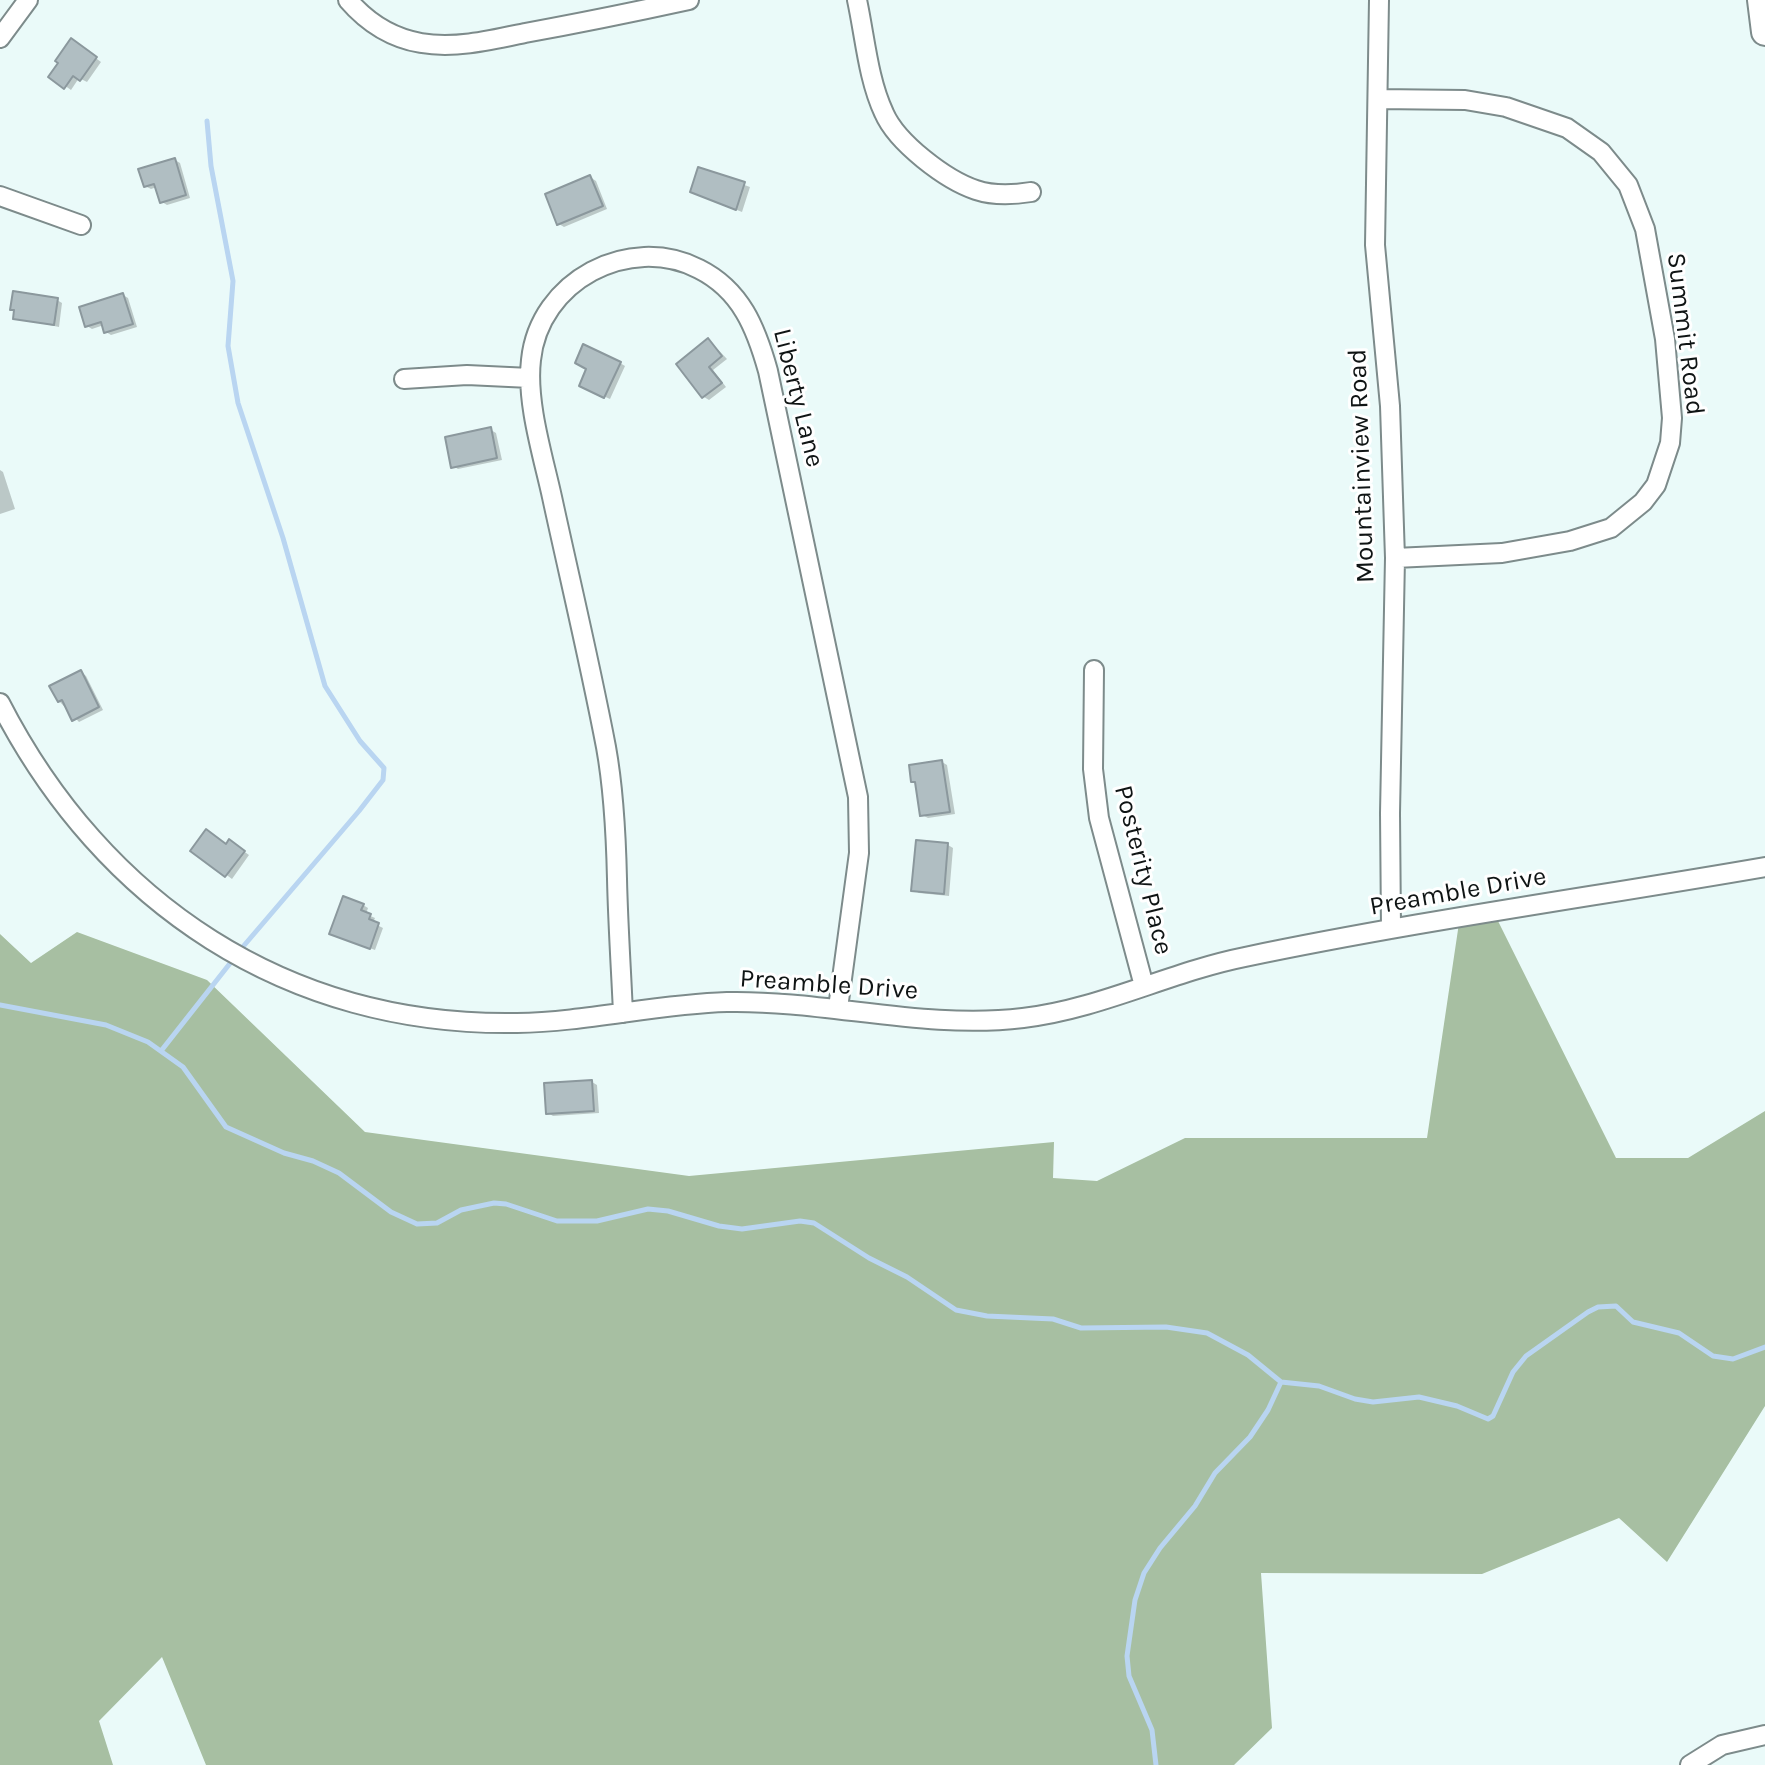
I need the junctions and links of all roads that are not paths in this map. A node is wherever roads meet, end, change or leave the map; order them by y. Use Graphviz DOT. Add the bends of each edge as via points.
graph roads {
  1 [pos="28,0"];
  2 [pos="348,0"];
  3 [pos="689,0"];
  4 [pos="857,0"];
  5 [pos="1379,0"];
  6 [pos="1761,0"];
  7 [pos="7,10"];
  8 [pos="1765,29"];
  9 [pos="0,38"];
  10 [pos="1378,99"];
  11 [pos="1031,192"];
  12 [pos="0,196"];
  13 [pos="81,225"];
  14 [pos="530,378"];
  15 [pos="404,379"];
  16 [pos="1395,558"];
  17 [pos="1094,670"];
  18 [pos="0,703"];
  19 [pos="1765,867"];
  20 [pos="1391,929"];
  21 [pos="1144,986"];
  22 [pos="838,1008"];
  23 [pos="623,1013"];
  24 [pos="1765,1735"];
  25 [pos="1690,1765"];
  1 -- 7 [label="street"];
  2 -- 3 [label="street" via="396,36 444,45"];
  4 -- 11 [label="street" via="877,95 896,132 959,182 996,195"];
  5 -- 10 [label="street, Mountainview Road"];
  6 -- 8 [label="main road"];
  7 -- 9 [label="street"];
  10 -- 16 [label="street, Mountainview Road" via="1375,245 1390,406"];
  10 -- 16 [label="street, Summit Road" via="1465,100 1506,107 1567,128 1601,152 1628,185 1645,229 1665,339 1672,418 1656,485 1611,528 1581,539 1502,553"];
  12 -- 13 [label="street"];
  14 -- 15 [label="street"];
  14 -- 22 [label="street, Liberty Lane" via="535,336 561,294 601,266 626,258 652,256 700,269 730,292 753,322 768,371 858,797 859,853"];
  14 -- 23 [label="street, Liberty Lane" via="615,803"];
  16 -- 20 [label="street, Mountainview Road"];
  17 -- 21 [label="street, Posterity Place" via="1093,769 1099,818"];
  18 -- 23 [label="street, Preamble Drive" via="57,795 116,866 185,925 252,964 325,994 428,1017 514,1023"];
  19 -- 20 [label="street, Preamble Drive"];
  20 -- 21 [label="street, Preamble Drive" via="1221,962"];
  21 -- 22 [label="street, Preamble Drive" via="1055,1013 994,1021"];
  22 -- 23 [label="street, Preamble Drive" via="729,1002"];
  24 -- 25 [label="street" via="1722,1745"];
}
